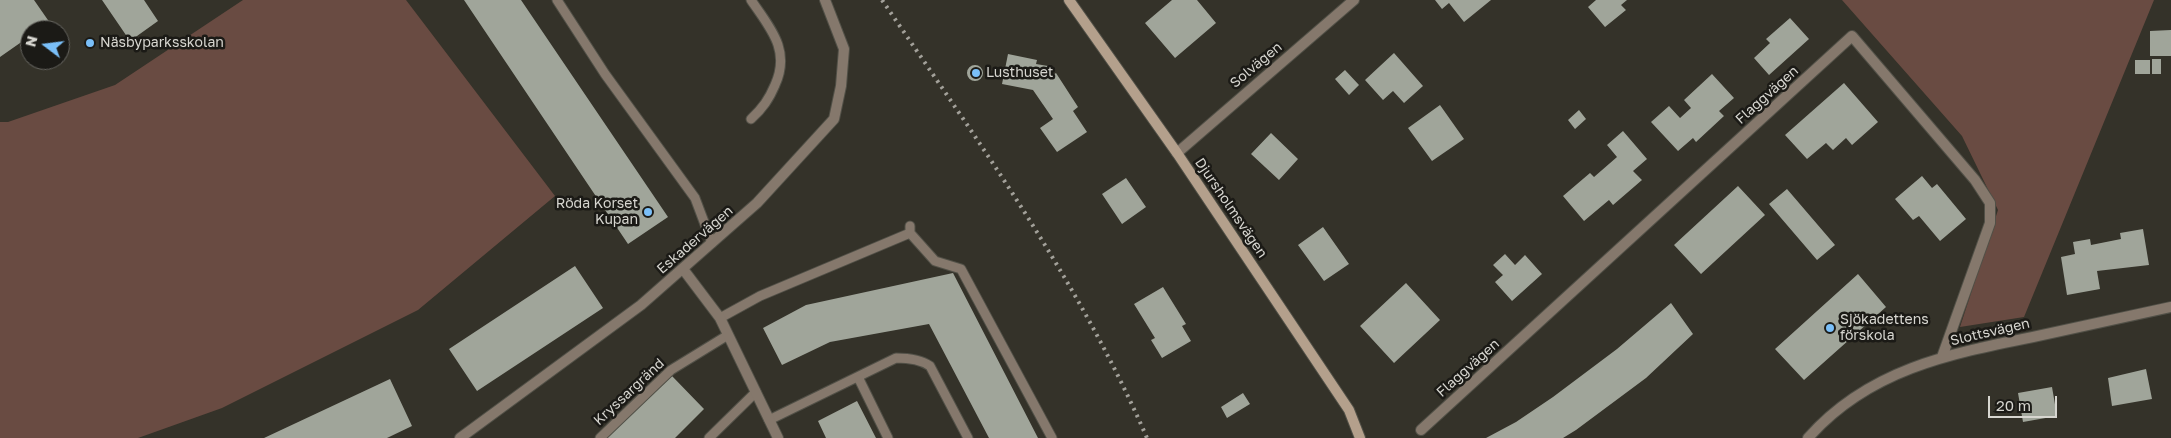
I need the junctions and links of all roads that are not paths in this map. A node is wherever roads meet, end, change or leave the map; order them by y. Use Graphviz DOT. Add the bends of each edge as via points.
graph roads {
  1 [pos="557,0"];
  2 [pos="751,0"];
  3 [pos="825,0"];
  4 [pos="1069,0"];
  5 [pos="1354,0"];
  6 [pos="751,119"];
  7 [pos="1177,153"];
  8 [pos="712,243"];
  9 [pos="683,269"];
  10 [pos="2171,307"];
  11 [pos="720,318"];
  12 [pos="728,334"];
  13 [pos="1942,357"];
  14 [pos="858,377"];
  15 [pos="756,392"];
  16 [pos="769,420"];
  17 [pos="473,434"];
  18 [pos="1422,434"];
  19 [pos="460,438"];
  20 [pos="600,438"];
  21 [pos="709,438"];
  22 [pos="778,438"];
  23 [pos="888,438"];
  24 [pos="968,438"];
  25 [pos="1052,438"];
  26 [pos="1360,438"];
  27 [pos="1808,438"];
  1 -- 8 [label="lane" via="605,74 695,198"];
  2 -- 6 [label="lane" via="773,34 782,57 779,76 766,105"];
  3 -- 8 [label="street, Eskadervägen" via="844,49 834,119 757,203"];
  4 -- 7 [label="street, Djursholmsvägen"];
  5 -- 7 [label="street, Solvägen"];
  7 -- 26 [label="street, Djursholmsvägen" via="1349,410"];
  8 -- 9 [label="street, Eskadervägen"];
  9 -- 11 [label="street"];
  9 -- 17 [label="street, Eskadervägen"];
  10 -- 13 [label="street, Slottsvägen"];
  11 -- 12 [label="street"];
  11 -- 25 [label="lane" via="760,296 910,230 935,262 961,269"];
  12 -- 15 [label="street"];
  12 -- 20 [label="lane, Kryssargränd" via="671,370"];
  13 -- 18 [label="street, Flaggvägen" via="1990,223 1990,203 1970,173 1852,36"];
  13 -- 27 [label="street, Slottsvägen" via="1904,369 1870,387 1833,412"];
  14 -- 16 [label="lane"];
  14 -- 23 [label="lane"];
  14 -- 24 [label="lane" via="896,358 924,361 930,366"];
  15 -- 16 [label="street"];
  15 -- 21 [label="lane"];
  16 -- 22 [label="street"];
  17 -- 19 [label="street, Eskadervägen"];
}
